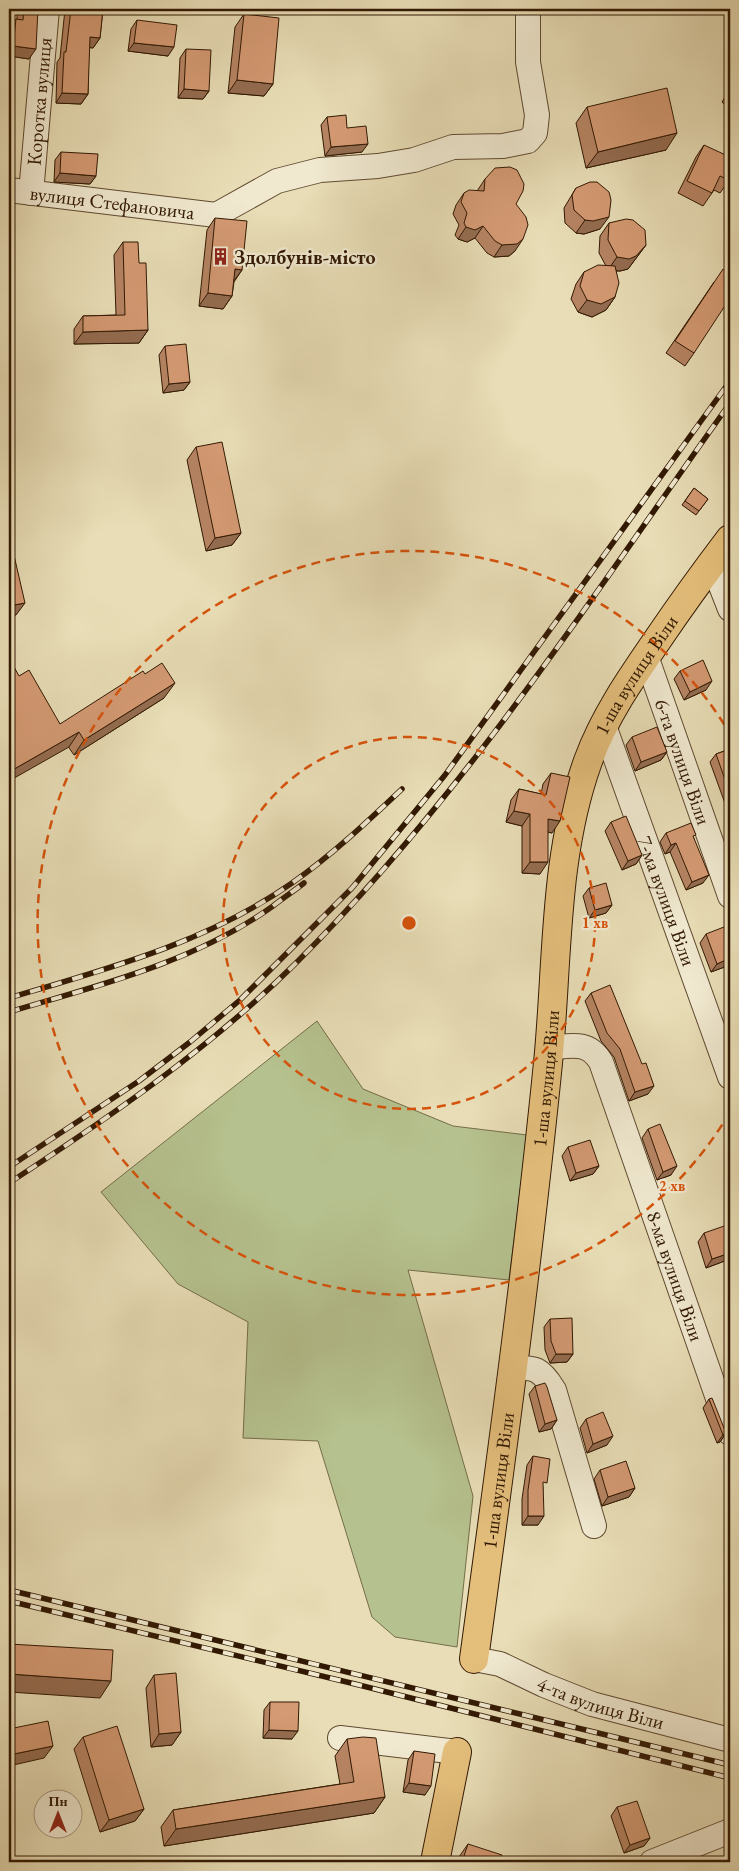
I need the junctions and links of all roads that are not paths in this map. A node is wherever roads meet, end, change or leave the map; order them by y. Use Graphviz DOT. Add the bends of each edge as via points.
graph roads {
  1 [pos="47,9"];
  2 [pos="528,9"];
  3 [pos="20,192"];
  4 [pos="730,539"];
  5 [pos="712,563"];
  6 [pos="730,609"];
  7 [pos="646,656"];
  8 [pos="604,723"];
  9 [pos="730,896"];
  10 [pos="549,1048"];
  11 [pos="730,1077"];
  12 [pos="512,1369"];
  13 [pos="730,1433"];
  14 [pos="594,1526"];
  15 [pos="474,1659"];
  16 [pos="340,1738"];
  17 [pos="730,1740"];
  18 [pos="457,1752"];
  19 [pos="730,1831"];
  20 [pos="435,1862"];
  21 [pos="652,1862"];
  1 -- 3 [label="street, Коротка вулиця"];
  2 -- 3 [label="street, вулиця Стефановича" via="528,62 537,115 535,133 528,141 503,146 453,147 414,160 320,170 277,181 216,216"];
  4 -- 5 [label="main road, 1-ша вулиця Віли"];
  5 -- 6 [label="street"];
  5 -- 7 [label="main road, 1-ша вулиця Віли"];
  7 -- 8 [label="main road, 1-ша вулиця Віли"];
  7 -- 9 [label="street, 6-та вулиця Віли"];
  8 -- 10 [label="main road, 1-ша вулиця Віли" via="587,763 566,850 556,928"];
  8 -- 11 [label="street, 7-ма вулиця Віли"];
  10 -- 12 [label="main road, 1-ша вулиця Віли"];
  10 -- 13 [label="street, 8-ма вулиця Віли" via="580,1046 590,1049 601,1062"];
  12 -- 14 [label="street" via="529,1366 538,1370 554,1390"];
  12 -- 15 [label="main road, 1-ша вулиця Віли"];
  15 -- 17 [label="street, 4-та вулиця Віли" via="500,1664 592,1704"];
  16 -- 18 [label="street"];
  18 -- 20 [label="main road"];
  19 -- 21 [label="street"];
}
